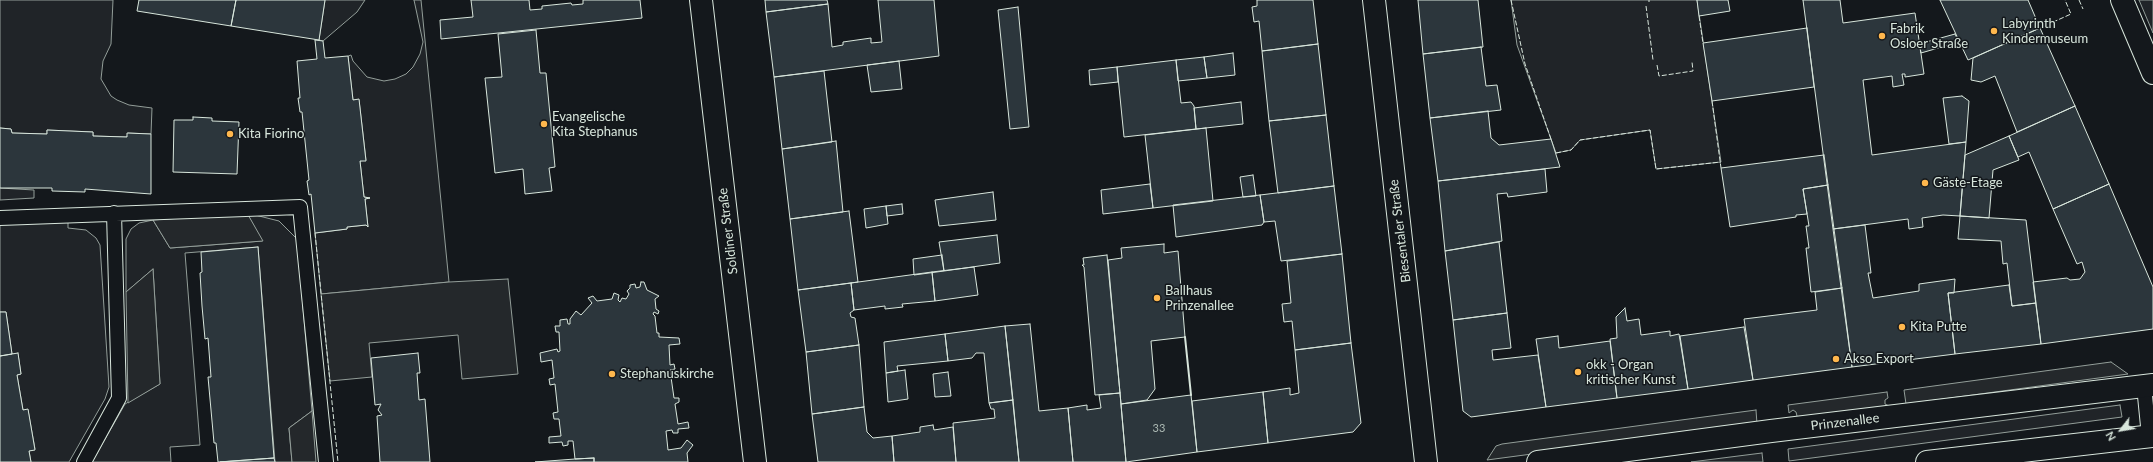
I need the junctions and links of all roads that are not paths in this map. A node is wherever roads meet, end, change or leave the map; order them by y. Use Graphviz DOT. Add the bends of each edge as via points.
graph roads {
  1 [pos="702,0"];
  2 [pos="1374,0"];
  3 [pos="2122,0"];
  4 [pos="2153,73"];
  5 [pos="114,213"];
  6 [pos="0,218"];
  7 [pos="2148,385"];
  8 [pos="2151,436"];
  9 [pos="84,462"];
  10 [pos="326,462"];
  11 [pos="755,462"];
  12 [pos="1426,462"];
  13 [pos="1538,462"];
  14 [pos="1927,462"];
  1 -- 11 [label="street, Soldiner Straße"];
  2 -- 12 [label="street, Biesentaler Straße"];
  3 -- 4 [label="street"];
  5 -- 6 [label="lane"];
  5 -- 9 [label="lane" via="119,398"];
  5 -- 10 [label="lane" via="300,207"];
  7 -- 8 [label="lane"];
  7 -- 13 [label="street, Prinzenallee"];
  8 -- 14 [label="street"];
}
